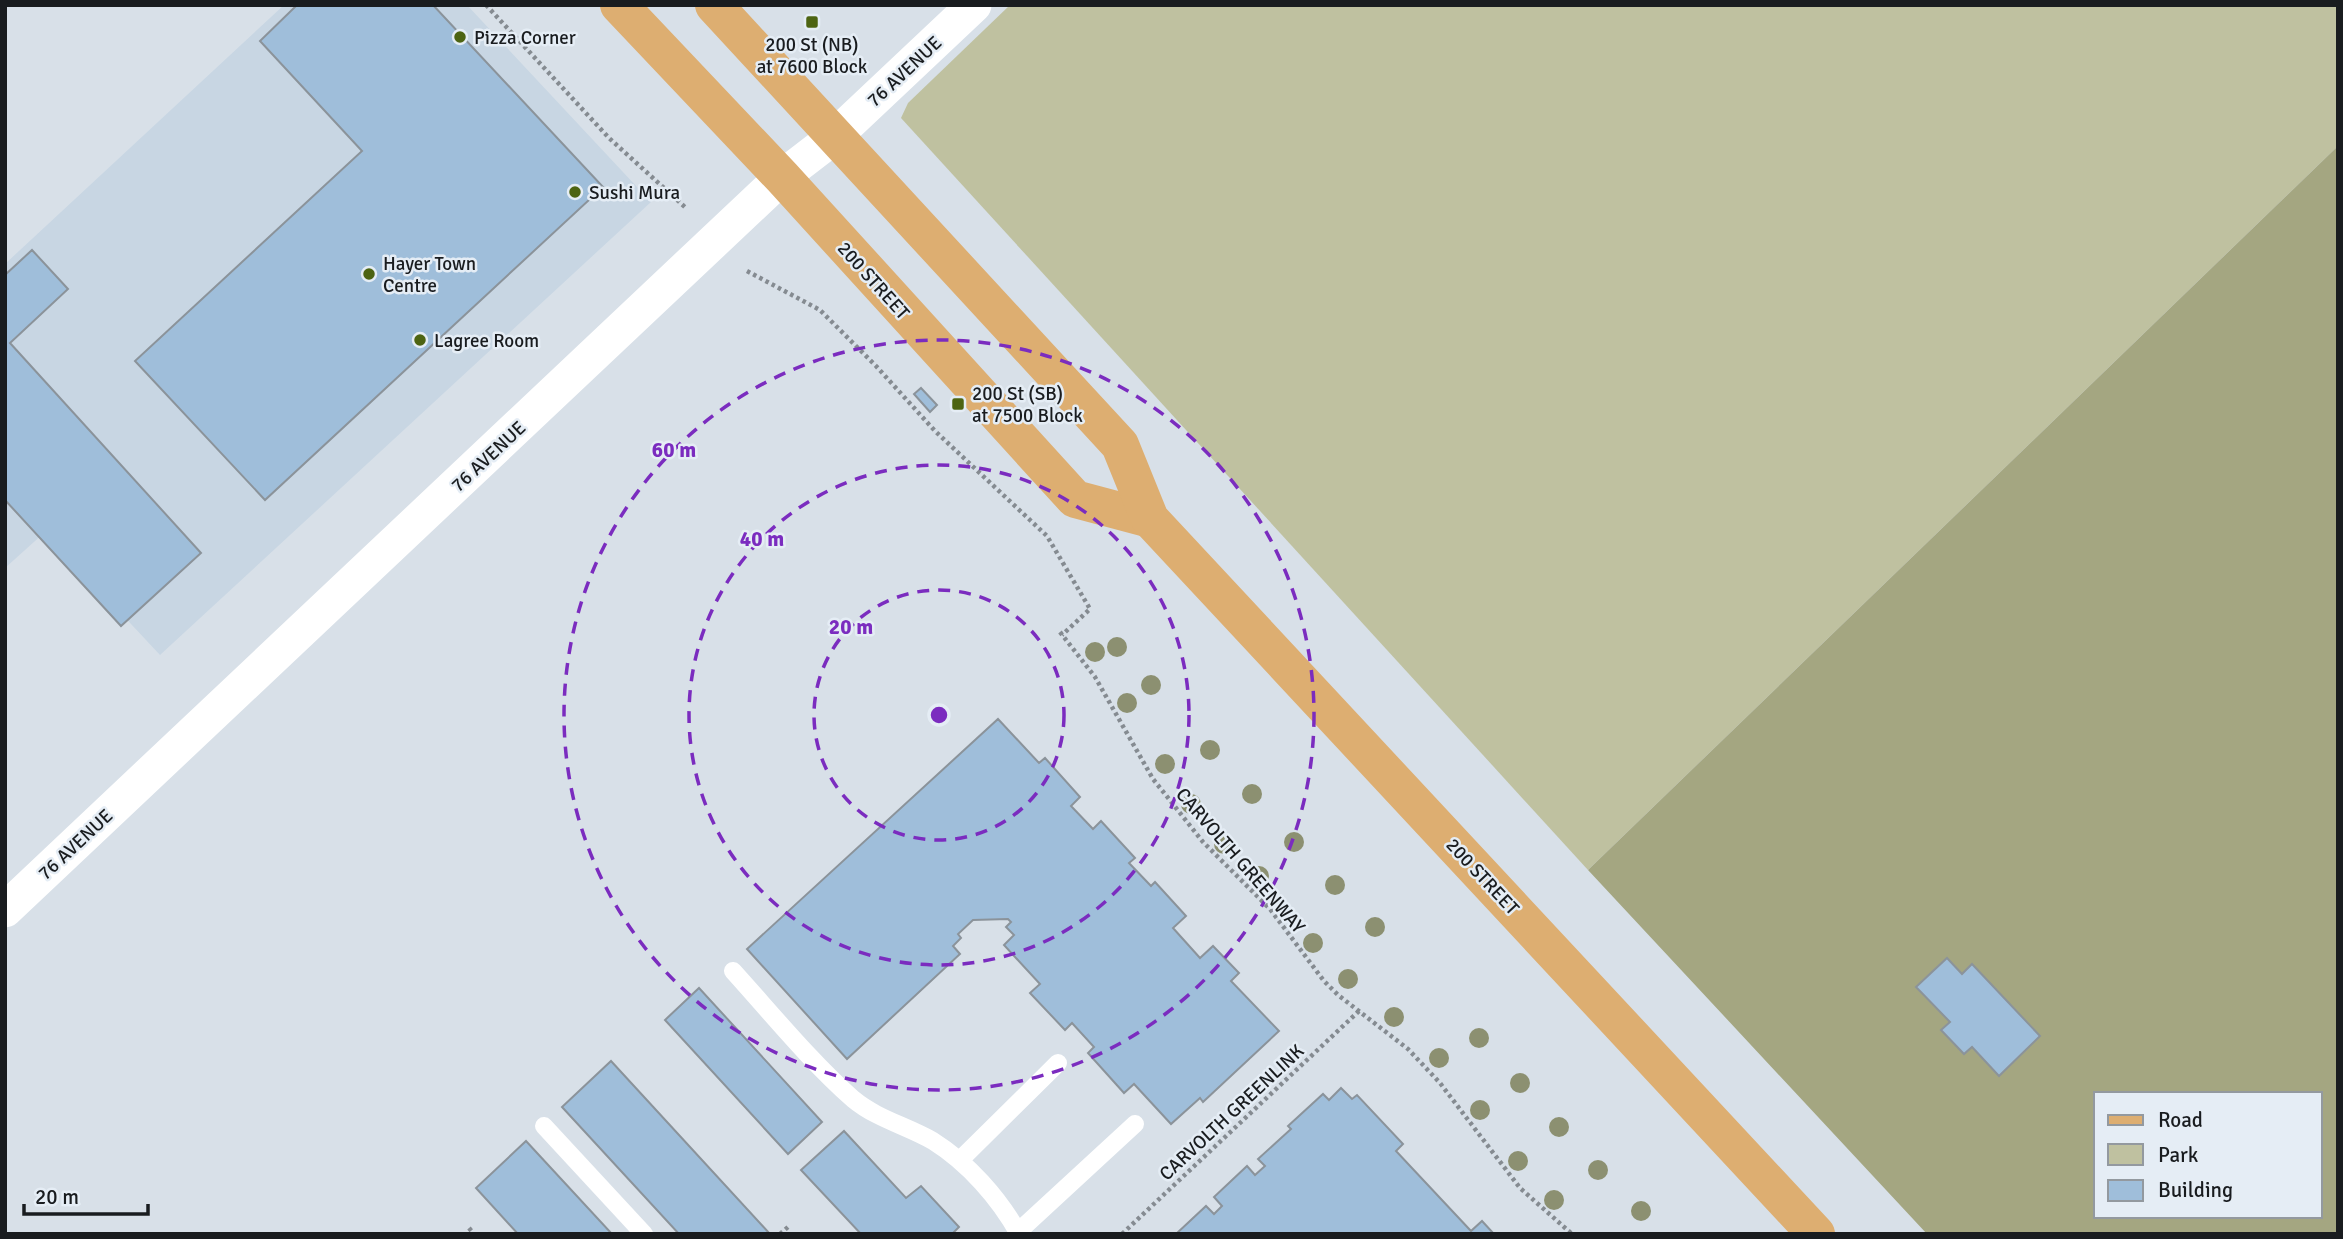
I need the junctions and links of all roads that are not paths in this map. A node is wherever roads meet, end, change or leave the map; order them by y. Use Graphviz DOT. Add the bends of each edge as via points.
graph roads {
  1 [pos="619,5"];
  2 [pos="714,5"];
  3 [pos="974,5"];
  4 [pos="834,137"];
  5 [pos="782,177"];
  6 [pos="1150,519"];
  7 [pos="5,910"];
  8 [pos="733,971"];
  9 [pos="1058,1063"];
  10 [pos="1135,1124"];
  11 [pos="544,1125"];
  12 [pos="960,1160"];
  13 [pos="1019,1233"];
  14 [pos="644,1234"];
  15 [pos="1816,1234"];
  1 -- 5 [label="main road, 200 STREET"];
  2 -- 4 [label="main road, 200 STREET"];
  3 -- 4 [label="street, 76 AVENUE"];
  4 -- 5 [label="street, 76 AVENUE"];
  4 -- 6 [label="main road, 200 STREET" via="1120,445"];
  5 -- 6 [label="main road, 200 STREET" via="1075,499"];
  5 -- 7 [label="street, 76 AVENUE"];
  6 -- 15 [label="main road, 200 STREET"];
  8 -- 12 [label="lane" via="854,1100 932,1140"];
  9 -- 12 [label="lane"];
  10 -- 13 [label="lane"];
  11 -- 14 [label="lane"];
  12 -- 13 [label="lane"];
}
